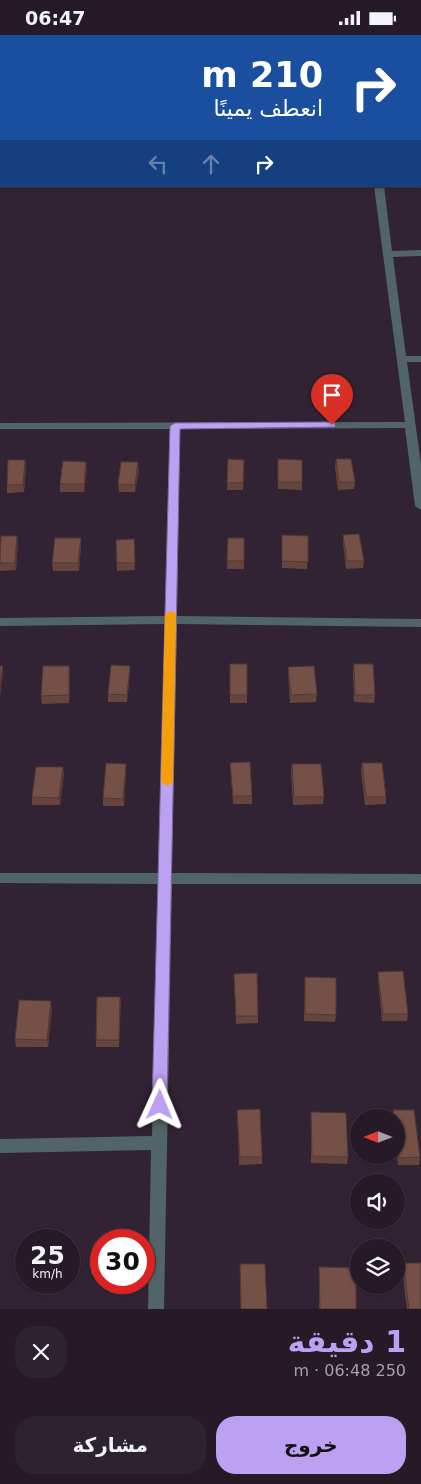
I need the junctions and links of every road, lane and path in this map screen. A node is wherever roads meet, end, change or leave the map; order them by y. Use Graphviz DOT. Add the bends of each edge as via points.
graph roads {
  1 [pos="379,187"];
  2 [pos="421,253"];
  3 [pos="388,254"];
  4 [pos="402,359"];
  5 [pos="421,359"];
  6 [pos="410,425"];
  7 [pos="175,426"];
  8 [pos="0,427"];
  9 [pos="419,476"];
  10 [pos="421,506"];
  11 [pos="171,620"];
  12 [pos="0,622"];
  13 [pos="421,623"];
  14 [pos="0,879"];
  15 [pos="165,879"];
  16 [pos="421,879"];
  17 [pos="159,1143"];
  18 [pos="0,1145"];
  19 [pos="156,1309"];
  1 -- 3 [label="street"];
  2 -- 3 [label="street"];
  3 -- 4 [label="street"];
  4 -- 5 [label="street"];
  4 -- 6 [label="street"];
  6 -- 7 [label="street"];
  6 -- 9 [label="street"];
  7 -- 8 [label="street"];
  7 -- 11 [label="street"];
  9 -- 10 [label="street"];
  11 -- 12 [label="street"];
  11 -- 13 [label="street"];
  11 -- 15 [label="street"];
  14 -- 15 [label="street"];
  15 -- 16 [label="street"];
  15 -- 17 [label="street"];
  17 -- 18 [label="street"];
  17 -- 19 [label="street"];
}
